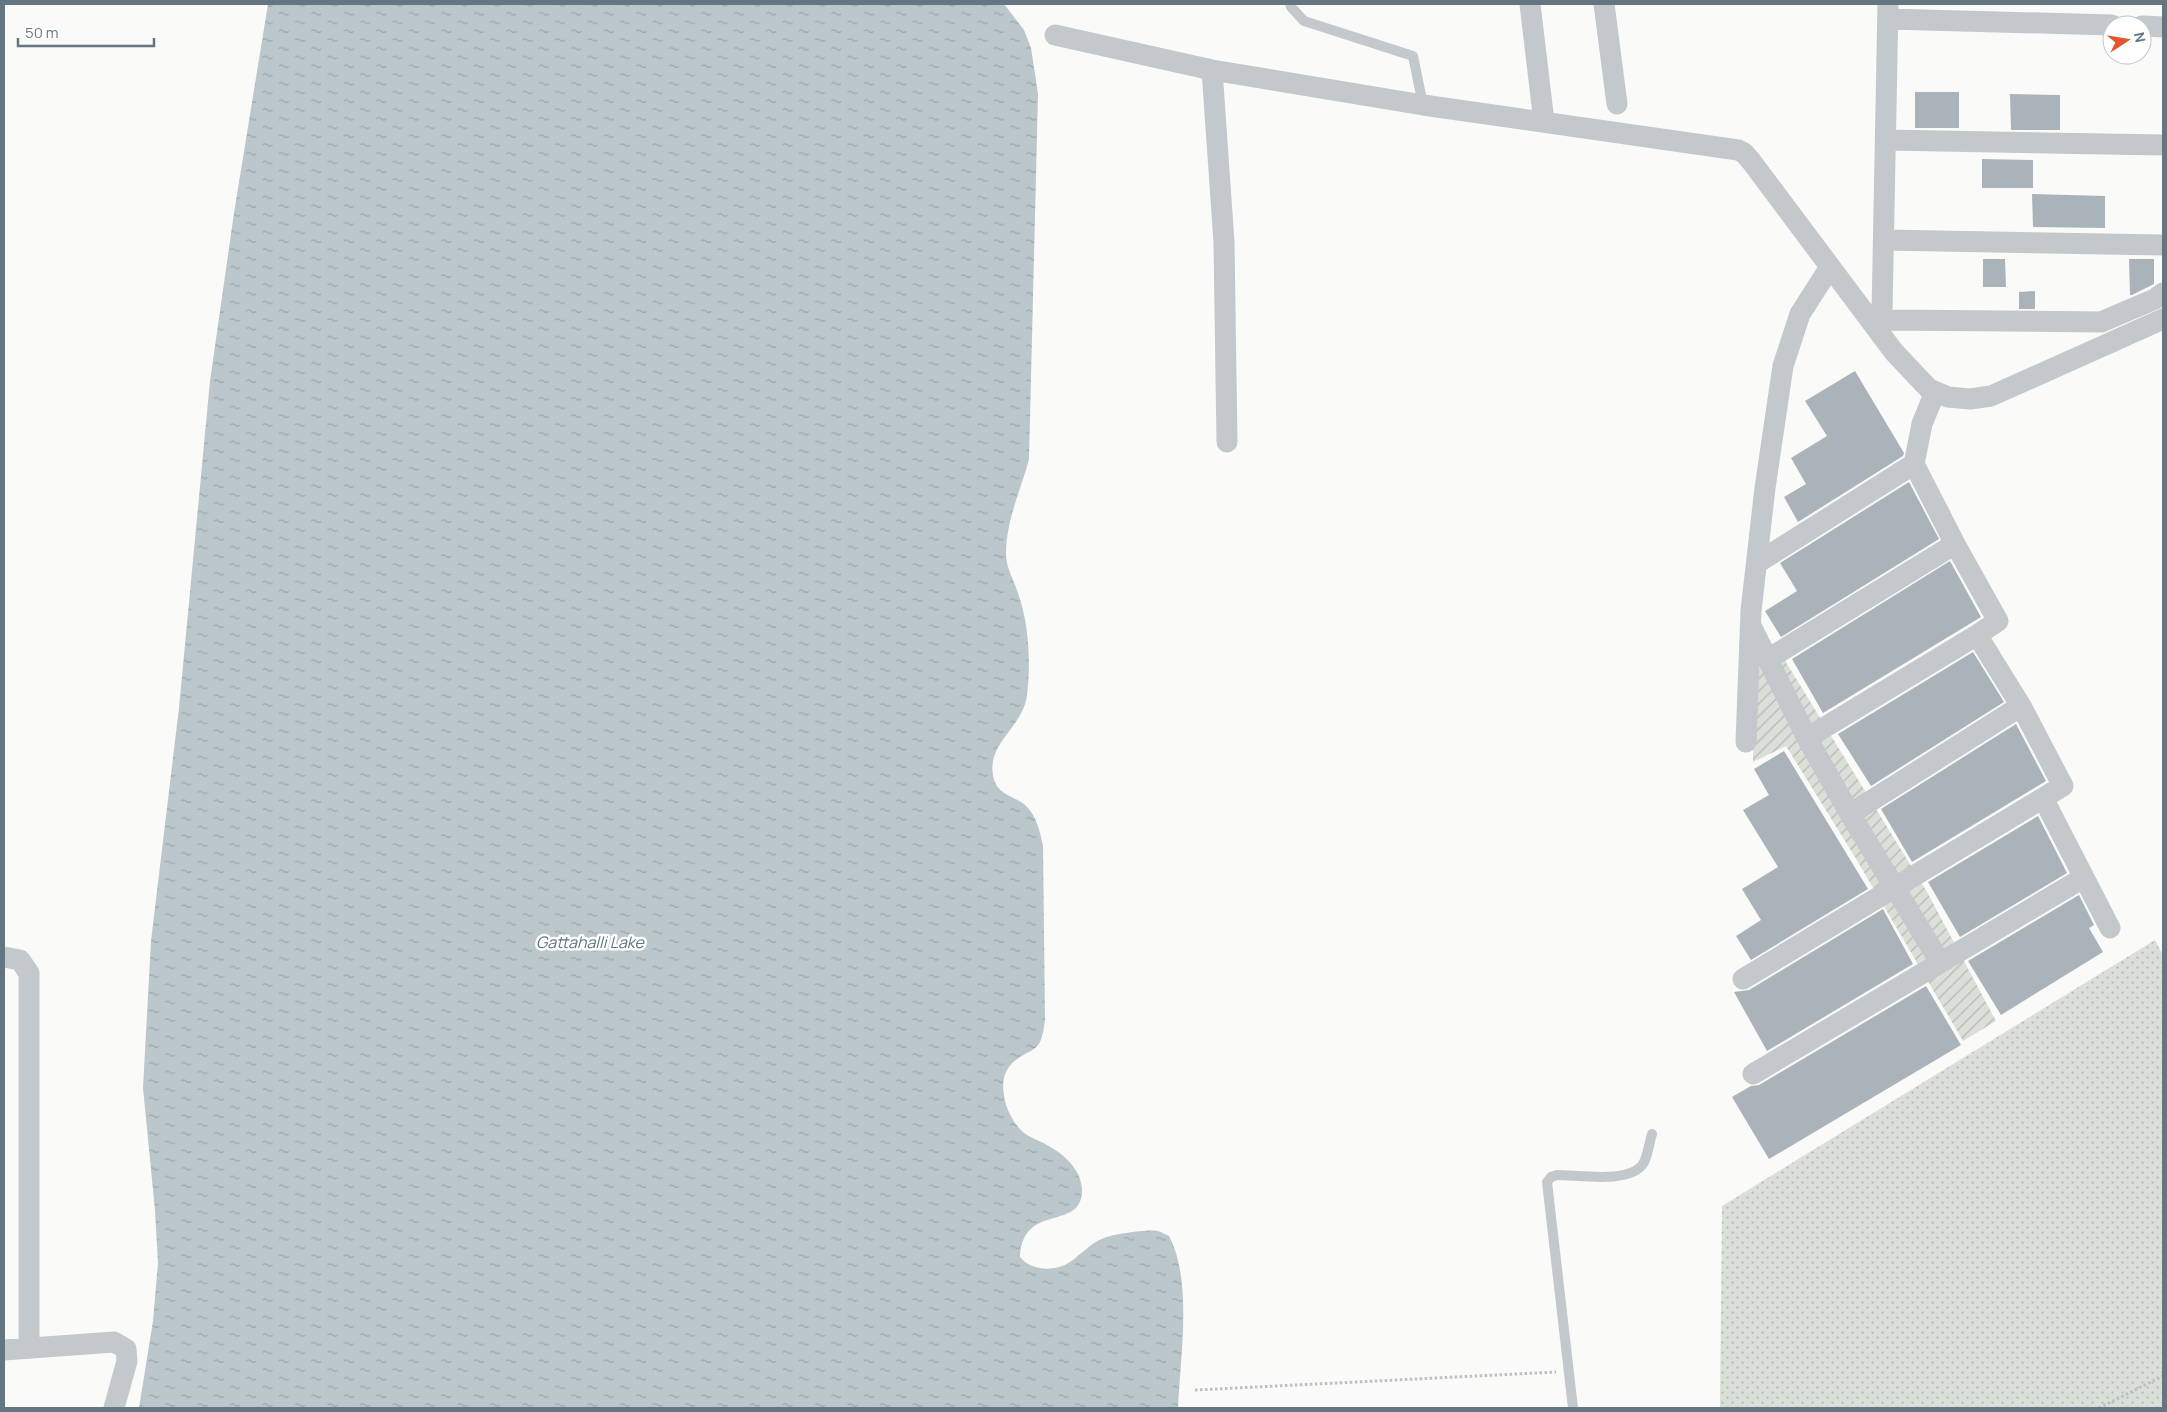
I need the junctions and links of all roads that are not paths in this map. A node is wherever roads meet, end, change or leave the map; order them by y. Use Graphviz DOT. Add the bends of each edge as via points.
graph roads {
  1 [pos="1290,4"];
  2 [pos="1530,4"];
  3 [pos="1604,4"];
  4 [pos="1888,11"];
  5 [pos="2102,24"];
  6 [pos="1055,35"];
  7 [pos="1212,70"];
  8 [pos="1617,104"];
  9 [pos="1423,105"];
  10 [pos="1544,122"];
  11 [pos="1886,140"];
  12 [pos="2163,145"];
  13 [pos="1884,240"];
  14 [pos="2163,245"];
  15 [pos="1830,267"];
  16 [pos="2163,293"];
  17 [pos="2163,319"];
  18 [pos="1932,401"];
  19 [pos="1228,442"];
  20 [pos="1914,464"];
  21 [pos="1955,544"];
  22 [pos="1756,563"];
  23 [pos="1751,625"];
  24 [pos="1977,635"];
  25 [pos="1768,659"];
  26 [pos="2021,706"];
  27 [pos="1807,738"];
  28 [pos="1746,742"];
  29 [pos="2043,798"];
  30 [pos="1850,814"];
  31 [pos="2083,878"];
  32 [pos="1894,886"];
  33 [pos="2110,928"];
  34 [pos="4,957"];
  35 [pos="1940,962"];
  36 [pos="1743,979"];
  37 [pos="1753,1074"];
  38 [pos="1652,1134"];
  39 [pos="29,1348"];
  40 [pos="4,1350"];
  41 [pos="114,1408"];
  42 [pos="1573,1408"];
  1 -- 9 [label="lane" via="1290,8 1304,21 1413,56"];
  2 -- 10 [label="street"];
  3 -- 8 [label="street"];
  4 -- 5 [label="street"];
  4 -- 11 [label="street"];
  6 -- 7 [label="street"];
  7 -- 9 [label="street"];
  7 -- 19 [label="street" via="1224,242"];
  9 -- 10 [label="street"];
  10 -- 15 [label="street" via="1744,153"];
  11 -- 12 [label="street"];
  11 -- 13 [label="street"];
  13 -- 14 [label="street"];
  13 -- 16 [label="street" via="1882,312 1887,320 2101,322 2155,300"];
  15 -- 18 [label="street" via="1894,352 1929,388"];
  15 -- 22 [label="street" via="1800,314 1783,366"];
  17 -- 18 [label="street" via="1991,396"];
  18 -- 20 [label="street" via="1922,424"];
  20 -- 21 [label="street"];
  20 -- 22 [label="street"];
  21 -- 24 [label="street" via="1998,621"];
  21 -- 25 [label="street"];
  22 -- 23 [label="street"];
  23 -- 25 [label="street"];
  23 -- 28 [label="street"];
  24 -- 26 [label="street"];
  24 -- 27 [label="street"];
  25 -- 27 [label="street"];
  26 -- 29 [label="street" via="2063,786"];
  26 -- 30 [label="street"];
  27 -- 30 [label="street"];
  29 -- 31 [label="street"];
  29 -- 32 [label="street"];
  30 -- 32 [label="street"];
  31 -- 33 [label="street"];
  31 -- 35 [label="street"];
  32 -- 35 [label="street"];
  32 -- 36 [label="street"];
  34 -- 39 [label="street" via="20,960 29,973"];
  35 -- 37 [label="street"];
  38 -- 42 [label="lane" via="1644,1163 1634,1172 1619,1177 1557,1175 1547,1182"];
  39 -- 40 [label="street"];
  39 -- 41 [label="street" via="114,1342 126,1349 127,1361"];
}
